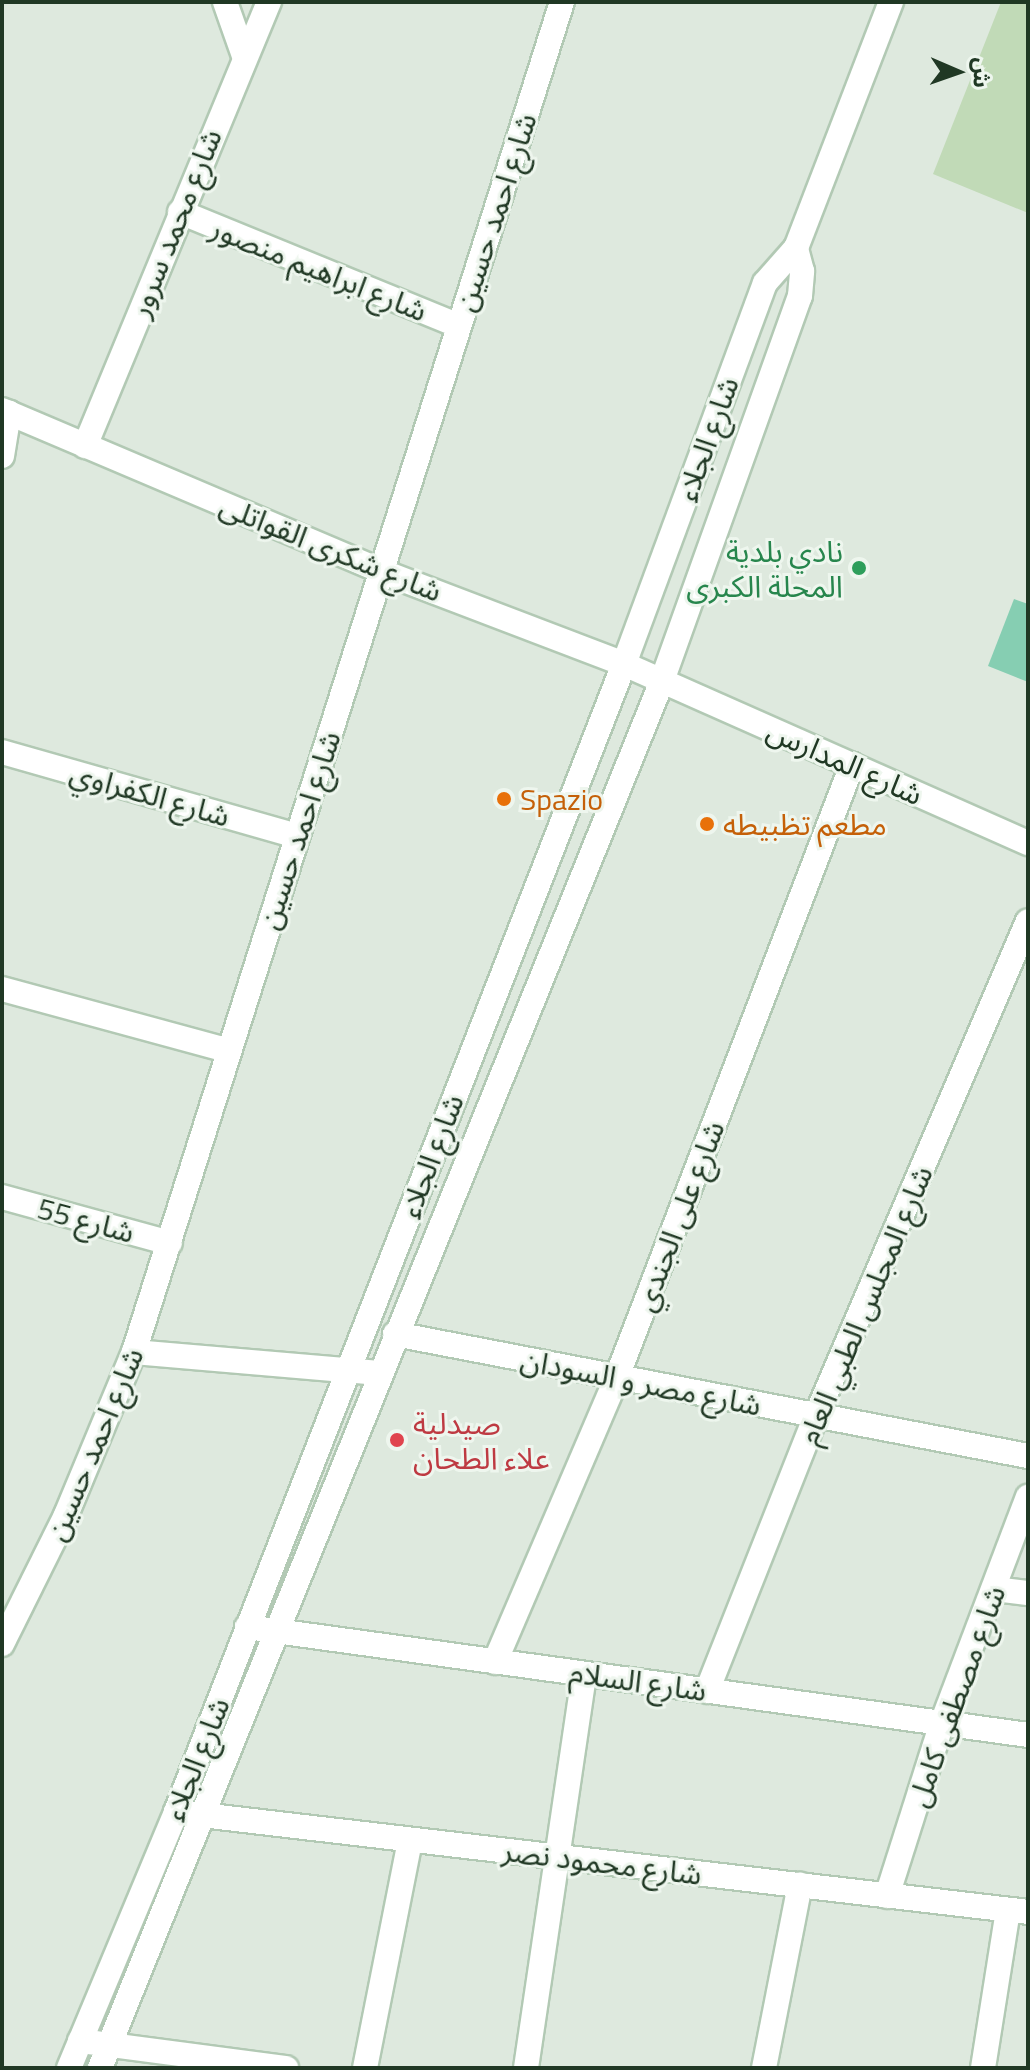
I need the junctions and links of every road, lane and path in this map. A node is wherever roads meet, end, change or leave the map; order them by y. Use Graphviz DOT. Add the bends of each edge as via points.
graph roads {
  1 [pos="225,2"];
  2 [pos="269,2"];
  3 [pos="562,2"];
  4 [pos="891,2"];
  5 [pos="244,56"];
  6 [pos="180,212"];
  7 [pos="796,248"];
  8 [pos="459,326"];
  9 [pos="6,412"];
  10 [pos="85,446"];
  11 [pos="2,456"];
  12 [pos="383,572"];
  13 [pos="624,664"];
  14 [pos="662,681"];
  15 [pos="2,752"];
  16 [pos="852,765"];
  17 [pos="297,836"];
  18 [pos="1028,843"];
  19 [pos="1028,921"];
  20 [pos="2,989"];
  21 [pos="227,1050"];
  22 [pos="2,1197"];
  23 [pos="170,1243"];
  24 [pos="395,1334"];
  25 [pos="134,1352"];
  26 [pos="348,1369"];
  27 [pos="379,1373"];
  28 [pos="617,1377"];
  29 [pos="816,1416"];
  30 [pos="1028,1456"];
  31 [pos="1028,1497"];
  32 [pos="995,1589"];
  33 [pos="1028,1593"];
  34 [pos="247,1627"];
  35 [pos="277,1632"];
  36 [pos="2,1644"];
  37 [pos="495,1662"];
  38 [pos="584,1674"];
  39 [pos="707,1691"];
  40 [pos="942,1723"];
  41 [pos="1028,1735"];
  42 [pos="176,1812"];
  43 [pos="206,1816"];
  44 [pos="410,1840"];
  45 [pos="557,1857"];
  46 [pos="800,1885"];
  47 [pos="887,1896"];
  48 [pos="1018,1911"];
  49 [pos="80,2041"];
  50 [pos="104,2057"];
  51 [pos="69,2068"];
  52 [pos="286,2068"];
  53 [pos="365,2068"];
  54 [pos="526,2068"];
  55 [pos="764,2068"];
  56 [pos="983,2068"];
  1 -- 5 [label="street"];
  2 -- 5 [label="street, شارع محمد سرور"];
  3 -- 8 [label="street, شارع احمد حسين"];
  4 -- 7 [label="street, شارع الجلاء"];
  5 -- 6 [label="street, شارع محمد سرور"];
  6 -- 8 [label="street, شارع ابراهيم منصور"];
  6 -- 10 [label="street, شارع محمد سرور"];
  7 -- 13 [label="street, شارع الجلاء" via="765,283"];
  7 -- 14 [label="street, شارع الجلاء" via="802,271 800,296"];
  8 -- 12 [label="street, شارع احمد حسين"];
  9 -- 10 [label="street, شارع شكرى القواتلى"];
  9 -- 11 [label="street"];
  10 -- 12 [label="street, شارع شكرى القواتلى"];
  12 -- 13 [label="street, شارع شكرى القواتلى"];
  12 -- 17 [label="street, شارع احمد حسين"];
  13 -- 14 [label="street, شارع شكرى القواتلى"];
  13 -- 26 [label="street, شارع الجلاء"];
  14 -- 16 [label="street, شارع المدارس"];
  14 -- 24 [label="street, شارع الجلاء"];
  15 -- 17 [label="street, شارع الكفراوي"];
  16 -- 18 [label="street, شارع المدارس"];
  16 -- 28 [label="street, شارع على الجندي"];
  17 -- 21 [label="street, شارع احمد حسين"];
  19 -- 29 [label="street, شارع المجلس الطبي العام"];
  20 -- 21 [label="street"];
  21 -- 23 [label="street, شارع احمد حسين"];
  22 -- 23 [label="street, شارع 55"];
  23 -- 25 [label="street, شارع احمد حسين"];
  24 -- 27 [label="street, شارع الجلاء"];
  24 -- 28 [label="street, شارع مصر و السودان"];
  25 -- 26 [label="street"];
  25 -- 36 [label="street, شارع احمد حسين" via="66,1515"];
  26 -- 27 [label="street"];
  26 -- 34 [label="street, شارع الجلاء"];
  27 -- 35 [label="street, شارع الجلاء"];
  28 -- 29 [label="street, شارع مصر و السودان"];
  28 -- 37 [label="street, شارع على الجندي"];
  29 -- 30 [label="street, شارع مصر و السودان"];
  29 -- 39 [label="street, شارع المجلس الطبي العام"];
  31 -- 32 [label="street, شارع مصطفى كامل"];
  32 -- 33 [label="street"];
  32 -- 40 [label="street, شارع مصطفى كامل"];
  34 -- 35 [label="street, شارع السلام"];
  34 -- 42 [label="street, شارع الجلاء"];
  35 -- 37 [label="street, شارع السلام"];
  35 -- 43 [label="street, شارع الجلاء"];
  37 -- 38 [label="street, شارع السلام"];
  38 -- 39 [label="street, شارع السلام"];
  38 -- 45 [label="street"];
  39 -- 40 [label="street, شارع السلام"];
  40 -- 41 [label="street, شارع السلام"];
  40 -- 47 [label="street, شارع مصطفى كامل"];
  42 -- 43 [label="street, شارع محمود نصر"];
  42 -- 49 [label="street, شارع الجلاء"];
  43 -- 44 [label="street, شارع محمود نصر"];
  43 -- 50 [label="street, شارع الجلاء"];
  44 -- 45 [label="street, شارع محمود نصر"];
  44 -- 53 [label="street"];
  45 -- 46 [label="street, شارع محمود نصر"];
  45 -- 54 [label="street"];
  46 -- 47 [label="street, شارع محمود نصر"];
  46 -- 55 [label="street"];
  47 -- 48 [label="street, شارع محمود نصر"];
  48 -- 56 [label="street"];
  49 -- 50 [label="street"];
  49 -- 51 [label="street, شارع الجلاء"];
  50 -- 52 [label="street"];
}
